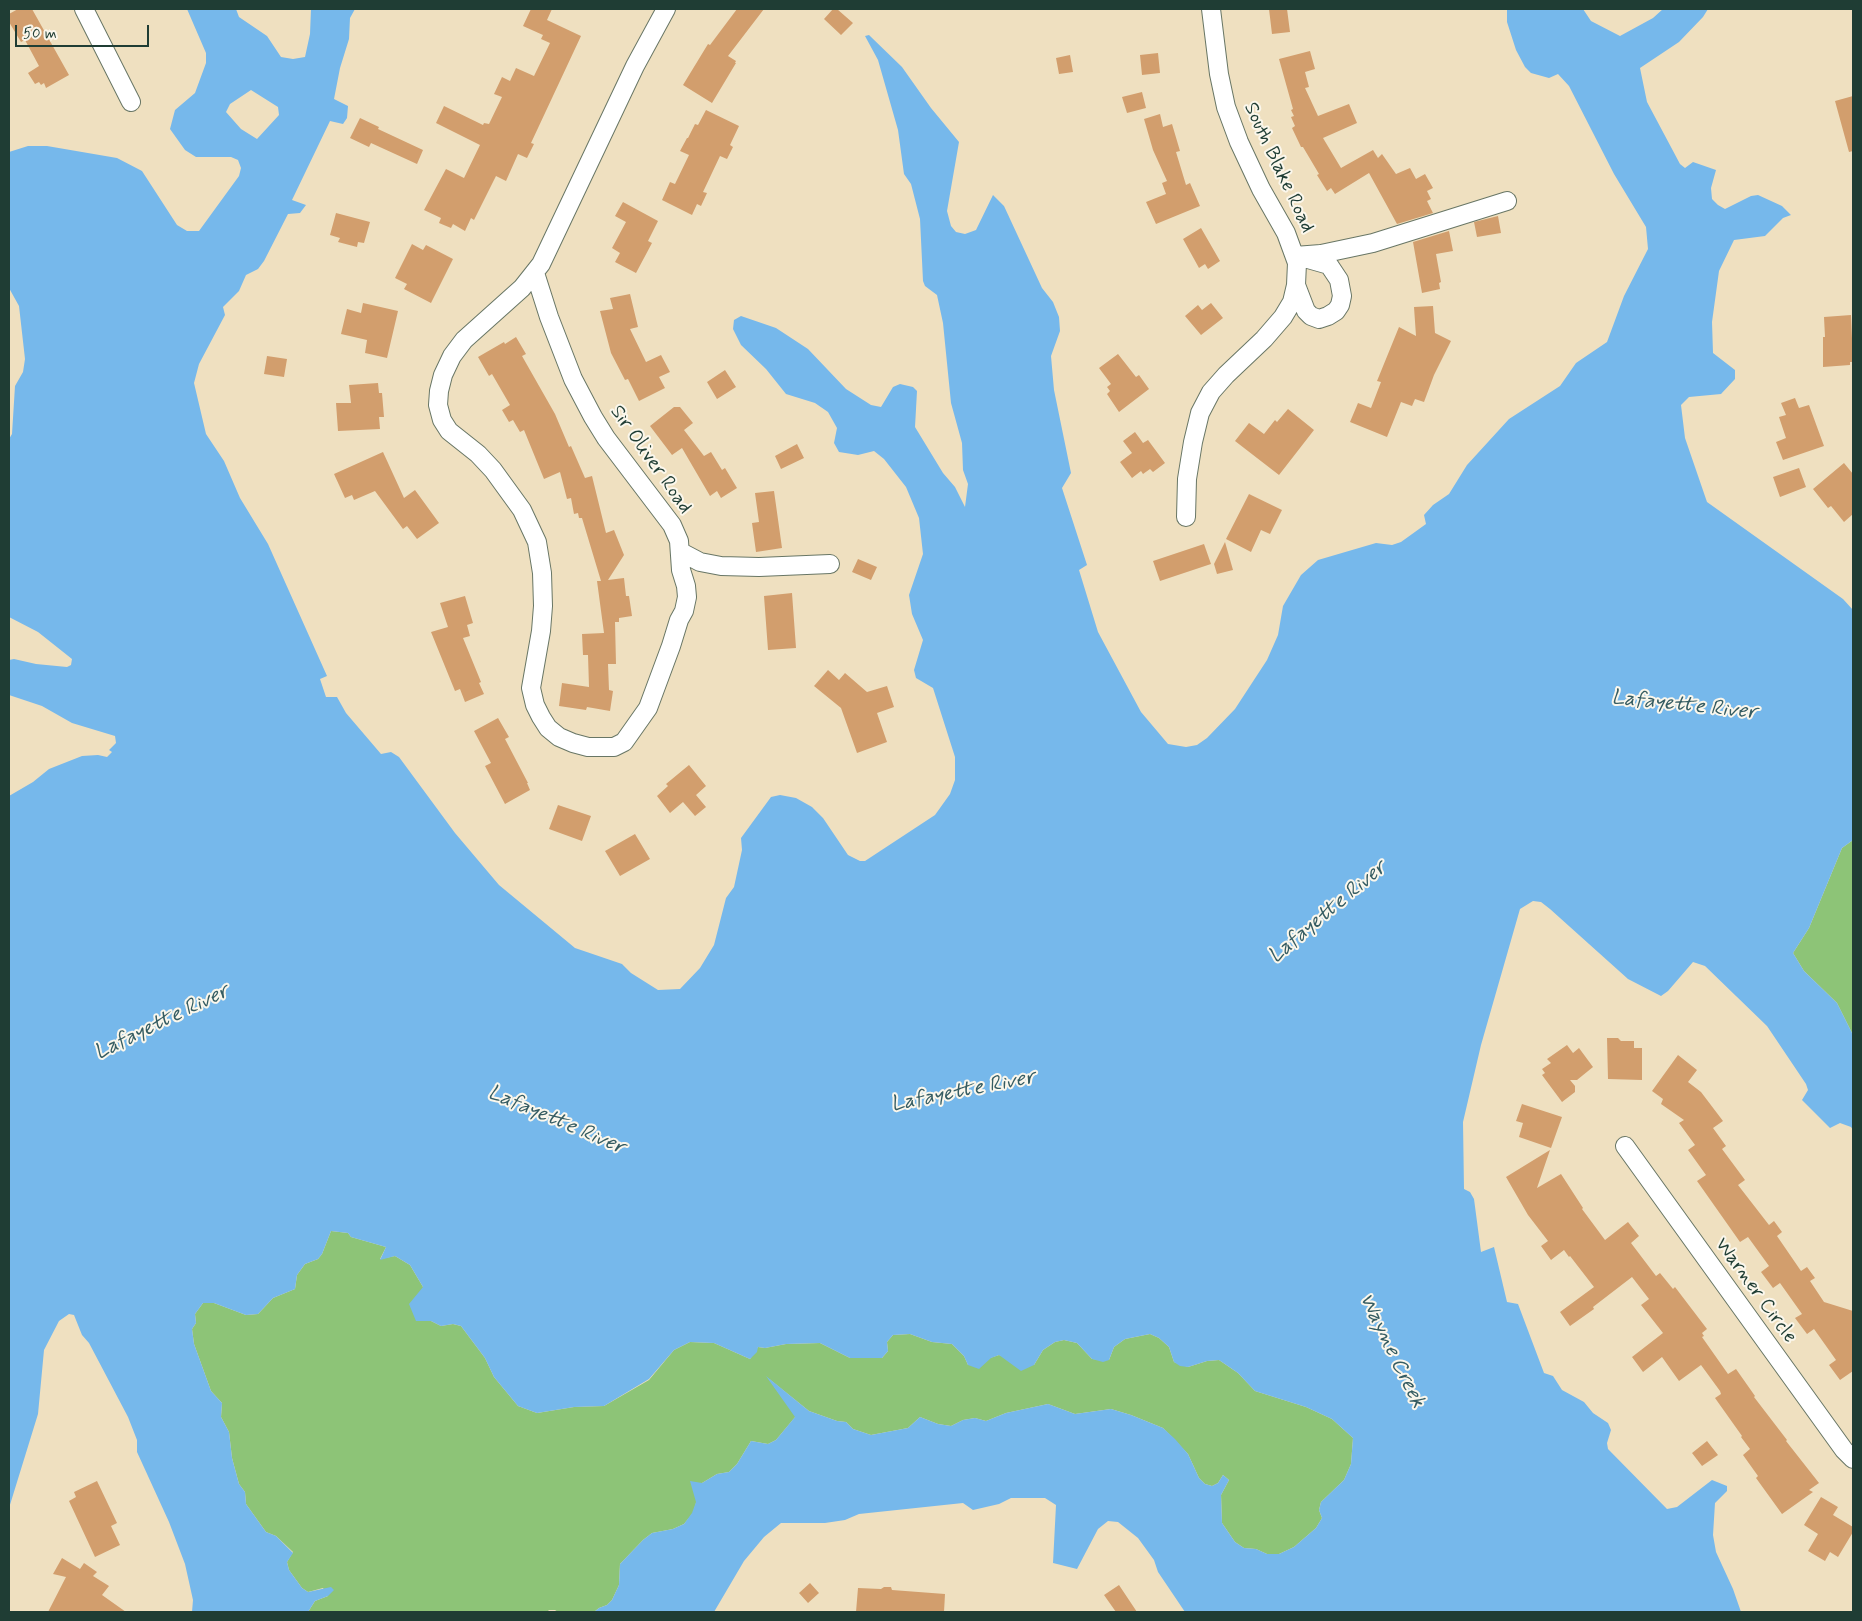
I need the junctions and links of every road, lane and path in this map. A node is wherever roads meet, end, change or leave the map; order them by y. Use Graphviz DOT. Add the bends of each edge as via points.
graph roads {
  1 [pos="84,9"];
  2 [pos="666,9"];
  3 [pos="1211,9"];
  4 [pos="131,102"];
  5 [pos="1507,200"];
  6 [pos="1295,256"];
  7 [pos="535,274"];
  8 [pos="1296,285"];
  9 [pos="1186,517"];
  10 [pos="681,552"];
  11 [pos="830,564"];
  12 [pos="1624,1146"];
  13 [pos="1853,1459"];
  1 -- 4 [label="street"];
  2 -- 7 [label="street, Sir Oliver Road"];
  3 -- 6 [label="street, South Blake Road" via="1226,107 1239,142"];
  5 -- 6 [label="street" via="1373,243"];
  6 -- 8 [label="street, South Blake Road"];
  6 -- 8 [label="street, South Blake Road" via="1329,265 1340,280 1340,305 1328,316 1318,319 1311,316"];
  7 -- 10 [label="street, Sir Oliver Road" via="573,379 606,438 672,525"];
  7 -- 10 [label="street, Sir Oliver Road" via="464,340 452,356 443,375 438,406 449,431 493,470 522,510 537,542 543,606 531,688 541,717 558,737 588,747 614,747 632,733 648,708 684,610 687,597"];
  8 -- 9 [label="street, South Blake Road" via="1292,302 1283,317 1211,392 1200,413 1187,479"];
  10 -- 11 [label="street" via="700,562 721,566"];
  12 -- 13 [label="street, Warner Circle"];
}
